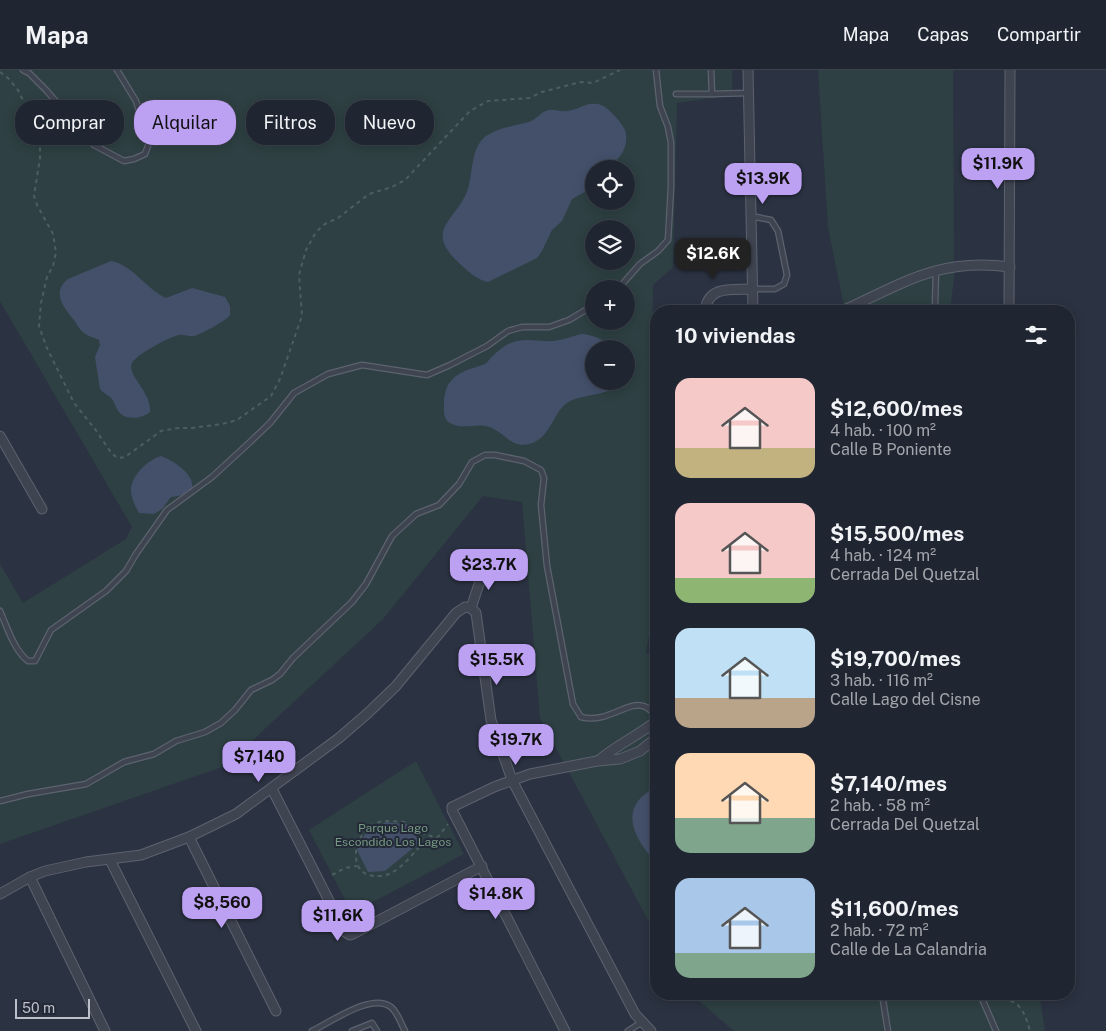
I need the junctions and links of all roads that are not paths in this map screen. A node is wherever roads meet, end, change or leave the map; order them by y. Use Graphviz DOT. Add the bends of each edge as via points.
graph roads {
  1 [pos="23,70"];
  2 [pos="117,70"];
  3 [pos="656,70"];
  4 [pos="711,70"];
  5 [pos="748,70"];
  6 [pos="1010,70"];
  7 [pos="749,93"];
  8 [pos="676,94"];
  9 [pos="712,94"];
  10 [pos="751,216"];
  11 [pos="1010,266"];
  12 [pos="936,270"];
  13 [pos="626,280"];
  14 [pos="752,289"];
  15 [pos="707,305"];
  16 [pos="753,305"];
  17 [pos="854,305"];
  18 [pos="934,305"];
  19 [pos="1009,305"];
  20 [pos="585,310"];
  21 [pos="0,436"];
  22 [pos="42,508"];
  23 [pos="485,566"];
  24 [pos="471,608"];
  25 [pos="0,611"];
  26 [pos="650,710"];
  27 [pos="650,726"];
  28 [pos="650,743"];
  29 [pos="597,761"];
  30 [pos="512,780"];
  31 [pos="272,789"];
  32 [pos="0,801"];
  33 [pos="188,837"];
  34 [pos="110,860"];
  35 [pos="482,866"];
  36 [pos="30,877"];
  37 [pos="0,894"];
  38 [pos="883,1000"];
  39 [pos="983,1000"];
  40 [pos="276,1011"];
  41 [pos="642,1022"];
  42 [pos="105,1031"];
  43 [pos="196,1031"];
  44 [pos="312,1031"];
  45 [pos="352,1031"];
  46 [pos="377,1031"];
  47 [pos="405,1031"];
  48 [pos="565,1031"];
  49 [pos="628,1031"];
  50 [pos="651,1031"];
  51 [pos="888,1031"];
  52 [pos="996,1031"];
  1 -- 2 [label="lane" via="46,90 94,146 124,161 145,154 148,143 136,101"];
  3 -- 13 [label="lane" via="660,106 671,144 668,240"];
  4 -- 9 [label="lane"];
  5 -- 7 [label="street"];
  6 -- 11 [label="street"];
  7 -- 9 [label="lane"];
  7 -- 10 [label="street"];
  8 -- 9 [label="lane"];
  10 -- 14 [label="street"];
  10 -- 14 [label="lane" via="771,220 778,231 786,275 784,284 775,289"];
  11 -- 12 [label="street" via="992,264"];
  11 -- 19 [label="street"];
  12 -- 17 [label="street"];
  12 -- 18 [label="lane"];
  14 -- 15 [label="street" via="718,291 709,298"];
  14 -- 16 [label="street"];
  20 -- 25 [label="lane" via="549,327 522,327 508,331 487,346 427,375 362,365 328,374 294,393 249,443 212,477 167,510 126,572 106,591 50,630 35,661 24,658"];
  21 -- 22 [label="street"];
  23 -- 24 [label="street"];
  24 -- 30 [label="street" via="476,613 491,720"];
  24 -- 31 [label="street" via="465,607 456,613 396,686 368,713"];
  26 -- 32 [label="lane" via="636,705 606,717 591,720 581,717 573,704 547,566 541,505 542,470 524,461 485,455 472,462 459,484 439,504 416,514 392,536 366,584 352,602 280,674 251,690 221,722 154,754 124,762 86,784"];
  27 -- 29 [label="street"];
  28 -- 29 [label="street" via="620,759"];
  29 -- 30 [label="street"];
  30 -- 35 [label="street" via="452,807"];
  30 -- 41 [label="street" via="630,1005"];
  31 -- 33 [label="street" via="236,814"];
  31 -- 35 [label="street" via="347,934 354,934"];
  33 -- 34 [label="street" via="141,856"];
  33 -- 40 [label="street"];
  34 -- 36 [label="street" via="64,866"];
  34 -- 43 [label="street"];
  35 -- 48 [label="street"];
  36 -- 37 [label="street"];
  36 -- 42 [label="street"];
  38 -- 51 [label="lane"];
  39 -- 52 [label="lane"];
  41 -- 49 [label="lane"];
  41 -- 50 [label="street"];
  44 -- 47 [label="lane" via="367,1003 382,1002 392,1008"];
  45 -- 46 [label="lane" via="372,1023"];
}
